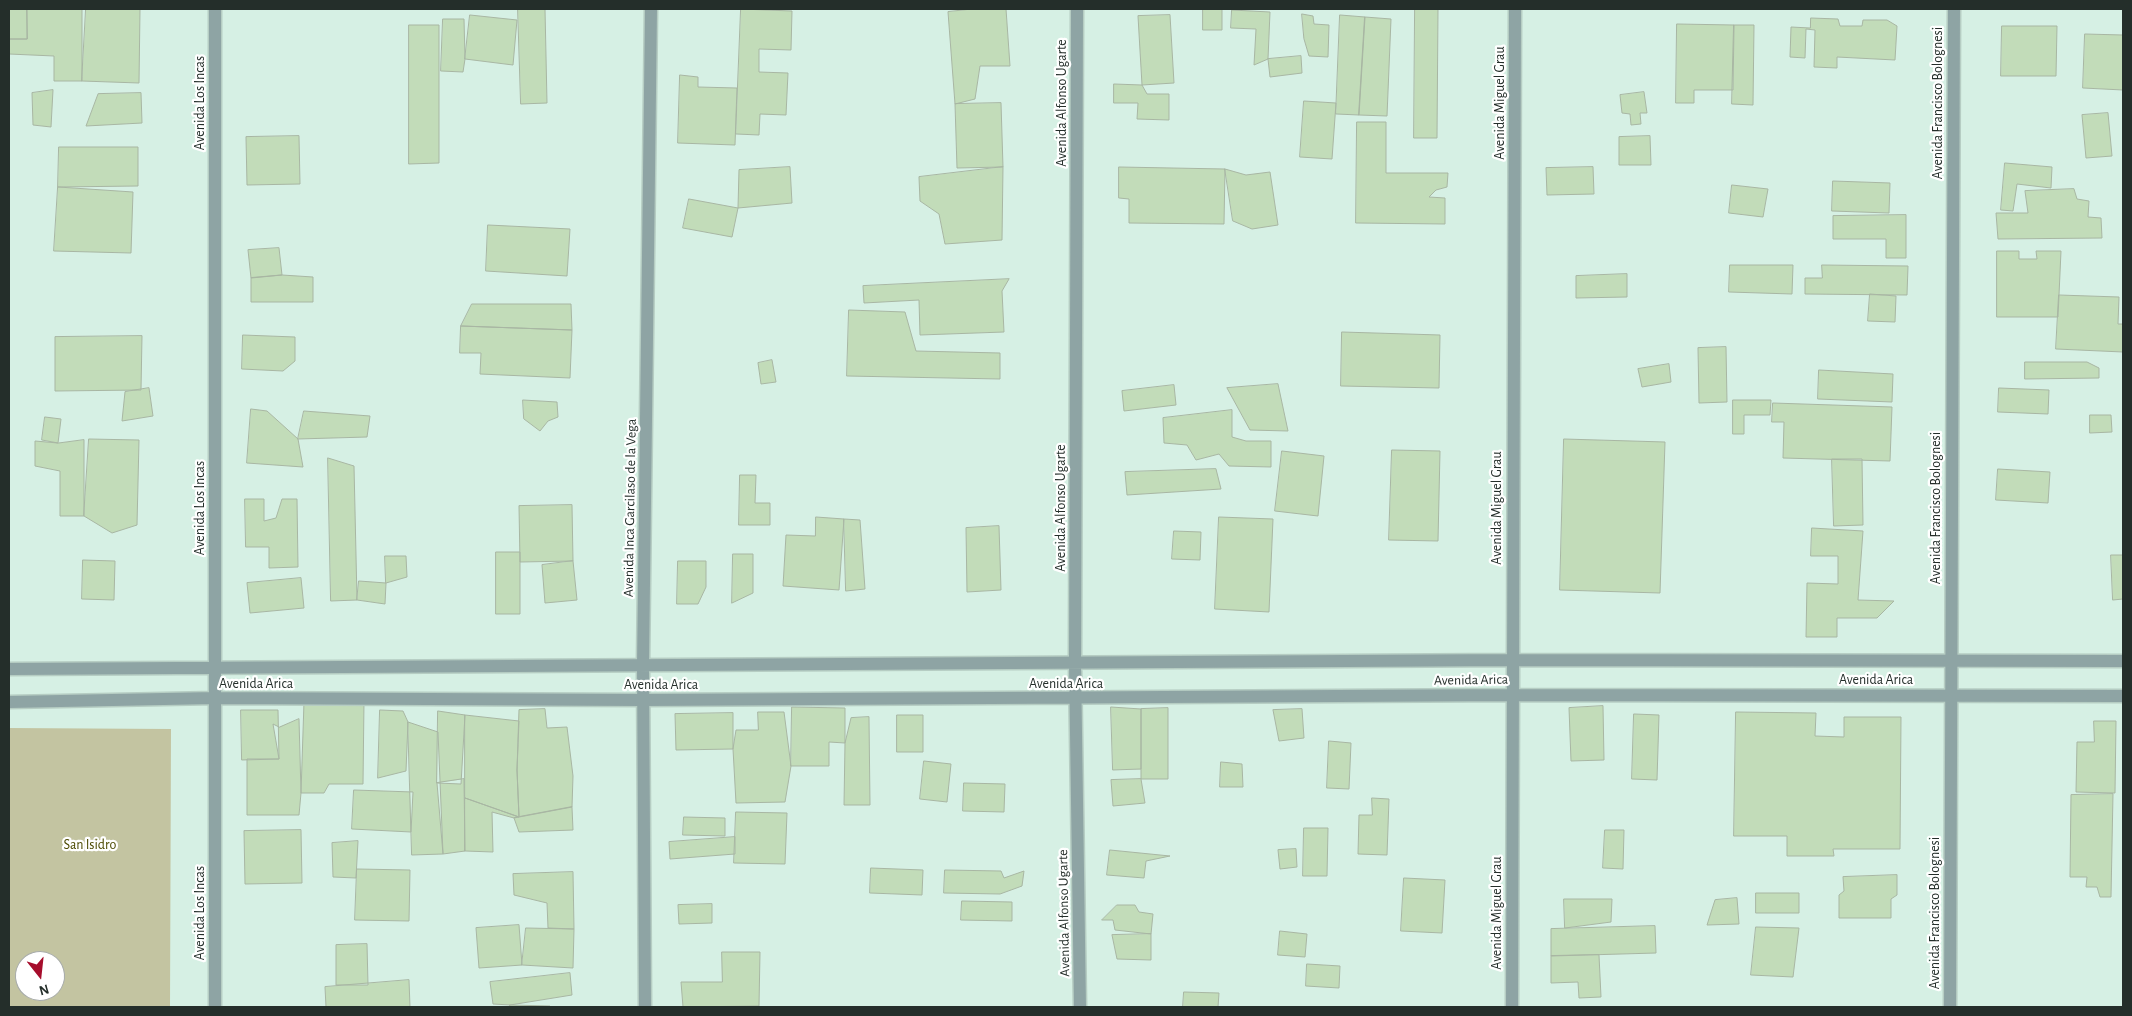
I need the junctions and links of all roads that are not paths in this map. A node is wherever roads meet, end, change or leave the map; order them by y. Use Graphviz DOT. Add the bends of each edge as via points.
graph roads {
  1 [pos="215,9"];
  2 [pos="651,9"];
  3 [pos="1077,9"];
  4 [pos="1515,9"];
  5 [pos="1954,9"];
  6 [pos="1512,660"];
  7 [pos="1950,661"];
  8 [pos="2123,661"];
  9 [pos="1076,664"];
  10 [pos="643,665"];
  11 [pos="215,668"];
  12 [pos="9,669"];
  13 [pos="1512,695"];
  14 [pos="1951,696"];
  15 [pos="2123,696"];
  16 [pos="215,698"];
  17 [pos="1076,699"];
  18 [pos="643,700"];
  19 [pos="9,702"];
  20 [pos="215,1007"];
  21 [pos="646,1007"];
  22 [pos="1080,1007"];
  23 [pos="1512,1007"];
  24 [pos="1950,1007"];
  1 -- 11 [label="street, Avenida Los Incas"];
  2 -- 10 [label="street, Avenida Inca Garcilaso de la Vega"];
  3 -- 9 [label="street, Avenida Alfonso Ugarte"];
  4 -- 6 [label="street, Avenida Miguel Grau"];
  5 -- 7 [label="street, Avenida Francisco Bolognesi"];
  6 -- 7 [label="street, Avenida Arica"];
  6 -- 9 [label="street, Avenida Arica"];
  6 -- 13 [label="street, Avenida Miguel Grau"];
  7 -- 8 [label="street, Avenida Arica"];
  7 -- 14 [label="street, Avenida Francisco Bolognesi"];
  9 -- 10 [label="street, Avenida Arica"];
  9 -- 17 [label="street, Avenida Alfonso Ugarte"];
  10 -- 11 [label="street, Avenida Arica"];
  10 -- 18 [label="street, Avenida Inca Garcilaso de la Vega"];
  11 -- 12 [label="street, Avenida Arica"];
  11 -- 16 [label="street, Avenida Los Incas"];
  13 -- 14 [label="street, Avenida Arica"];
  13 -- 17 [label="street, Avenida Arica"];
  13 -- 23 [label="street, Avenida Miguel Grau"];
  14 -- 15 [label="street, Avenida Arica"];
  14 -- 24 [label="street, Avenida Francisco Bolognesi"];
  16 -- 18 [label="street, Avenida Arica"];
  16 -- 19 [label="street, Avenida Arica"];
  16 -- 20 [label="street, Avenida Los Incas"];
  17 -- 18 [label="street, Avenida Arica"];
  17 -- 22 [label="street, Avenida Alfonso Ugarte"];
  18 -- 21 [label="street, Avenida Inca Garcilaso de la Vega"];
}
